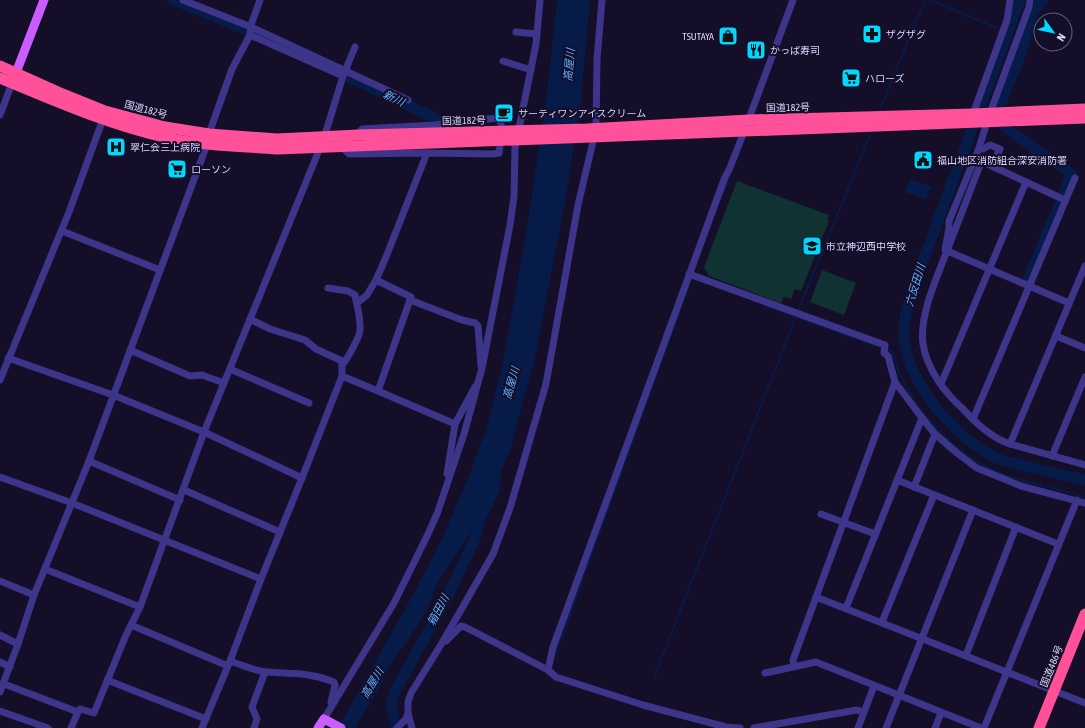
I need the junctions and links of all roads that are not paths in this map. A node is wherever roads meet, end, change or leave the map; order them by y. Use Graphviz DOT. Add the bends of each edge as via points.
graph roads {
  1 [pos="44,0"];
  2 [pos="183,0"];
  3 [pos="260,0"];
  4 [pos="540,0"];
  5 [pos="602,0"];
  6 [pos="793,0"];
  7 [pos="1010,0"];
  8 [pos="1030,0"];
  9 [pos="251,31"];
  10 [pos="516,32"];
  11 [pos="537,34"];
  12 [pos="355,47"];
  13 [pos="504,61"];
  14 [pos="0,66"];
  15 [pos="531,70"];
  16 [pos="344,73"];
  17 [pos="0,78"];
  18 [pos="14,78"];
  19 [pos="408,100"];
  20 [pos="1085,109"];
  21 [pos="0,115"];
  22 [pos="973,117"];
  23 [pos="993,118"];
  24 [pos="1085,118"];
  25 [pos="103,119"];
  26 [pos="749,120"];
  27 [pos="501,124"];
  28 [pos="744,132"];
  29 [pos="590,133"];
  30 [pos="358,135"];
  31 [pos="521,135"];
  32 [pos="208,139"];
  33 [pos="322,142"];
  34 [pos="341,146"];
  35 [pos="500,146"];
  36 [pos="979,148"];
  37 [pos="427,153"];
  38 [pos="992,166"];
  39 [pos="1075,178"];
  40 [pos="1026,182"];
  41 [pos="1063,199"];
  42 [pos="62,231"];
  43 [pos="947,251"];
  44 [pos="989,269"];
  45 [pos="1084,269"];
  46 [pos="160,270"];
  47 [pos="689,274"];
  48 [pos="376,280"];
  49 [pos="1029,286"];
  50 [pos="328,288"];
  51 [pos="410,300"];
  52 [pos="357,303"];
  53 [pos="1069,303"];
  54 [pos="250,320"];
  55 [pos="1056,336"];
  56 [pos="1085,348"];
  57 [pos="130,350"];
  58 [pos="5,359"];
  59 [pos="342,365"];
  60 [pos="482,368"];
  61 [pos="230,369"];
  62 [pos="342,376"];
  63 [pos="1085,377"];
  64 [pos="0,380"];
  65 [pos="895,382"];
  66 [pos="224,384"];
  67 [pos="479,384"];
  68 [pos="941,384"];
  69 [pos="378,391"];
  70 [pos="113,395"];
  71 [pos="309,403"];
  72 [pos="922,418"];
  73 [pos="973,420"];
  74 [pos="455,424"];
  75 [pos="204,432"];
  76 [pos="935,434"];
  77 [pos="1010,444"];
  78 [pos="1052,456"];
  79 [pos="89,462"];
  80 [pos="1085,465"];
  81 [pos="0,477"];
  82 [pos="302,478"];
  83 [pos="897,480"];
  84 [pos="447,484"];
  85 [pos="914,487"];
  86 [pos="184,490"];
  87 [pos="934,495"];
  88 [pos="180,500"];
  89 [pos="1077,500"];
  90 [pos="1085,502"];
  91 [pos="72,503"];
  92 [pos="973,510"];
  93 [pos="821,514"];
  94 [pos="843,522"];
  95 [pos="1016,527"];
  96 [pos="280,532"];
  97 [pos="874,534"];
  98 [pos="165,540"];
  99 [pos="1058,544"];
  100 [pos="45,569"];
  101 [pos="261,579"];
  102 [pos="0,581"];
  103 [pos="34,595"];
  104 [pos="816,597"];
  105 [pos="140,607"];
  106 [pos="846,608"];
  107 [pos="1085,614"];
  108 [pos="882,622"];
  109 [pos="132,625"];
  110 [pos="1085,633"];
  111 [pos="0,635"];
  112 [pos="922,638"];
  113 [pos="442,643"];
  114 [pos="18,644"];
  115 [pos="966,655"];
  116 [pos="0,662"];
  117 [pos="229,663"];
  118 [pos="794,666"];
  119 [pos="10,667"];
  120 [pos="548,670"];
  121 [pos="266,672"];
  122 [pos="1007,672"];
  123 [pos="765,673"];
  124 [pos="107,680"];
  125 [pos="874,686"];
  126 [pos="1,689"];
  127 [pos="1057,692"];
  128 [pos="899,696"];
  129 [pos="1085,703"];
  130 [pos="330,709"];
  131 [pos="0,711"];
  132 [pos="78,712"];
  133 [pos="864,712"];
  134 [pos="941,713"];
  135 [pos="406,717"];
  136 [pos="206,719"];
  137 [pos="326,719"];
  138 [pos="48,728"];
  139 [pos="71,728"];
  140 [pos="202,728"];
  141 [pos="254,728"];
  142 [pos="318,728"];
  143 [pos="341,728"];
  144 [pos="397,728"];
  145 [pos="412,728"];
  146 [pos="740,728"];
  147 [pos="754,728"];
  148 [pos="858,728"];
  149 [pos="886,728"];
  150 [pos="935,728"];
  151 [pos="982,728"];
  152 [pos="1039,728"];
  153 [pos="1047,728"];
  1 -- 18 [label="main road"];
  2 -- 9 [label="street"];
  3 -- 9 [label="street"];
  4 -- 11 [label="street"];
  5 -- 29 [label="street"];
  6 -- 26 [label="street"];
  7 -- 22 [label="street" via="1007,20"];
  8 -- 23 [label="street"];
  9 -- 16 [label="street"];
  9 -- 32 [label="street" via="232,69"];
  10 -- 11 [label="street"];
  11 -- 15 [label="street"];
  12 -- 16 [label="street"];
  13 -- 15 [label="street"];
  14 -- 18 [label="highway, 国道182号"];
  15 -- 31 [label="street"];
  16 -- 19 [label="street"];
  16 -- 33 [label="street"];
  17 -- 18 [label="highway, 国道182号"];
  18 -- 21 [label="street"];
  18 -- 25 [label="highway, 国道182号" via="60,103"];
  18 -- 32 [label="highway, 国道182号" via="105,110"];
  20 -- 23 [label="highway, 国道182号"];
  22 -- 23 [label="highway, 国道182号"];
  22 -- 26 [label="highway, 国道182号"];
  22 -- 28 [label="highway, 国道182号"];
  23 -- 24 [label="highway, 国道182号"];
  23 -- 36 [label="street"];
  25 -- 32 [label="highway, 国道182号" via="169,138"];
  25 -- 42 [label="street"];
  26 -- 28 [label="street"];
  26 -- 29 [label="highway, 国道182号"];
  27 -- 30 [label="street" via="497,118 362,129"];
  28 -- 29 [label="highway, 国道182号"];
  28 -- 47 [label="street"];
  29 -- 31 [label="highway, 国道182号"];
  29 -- 113 [label="street" via="546,384 510,508 493,554"];
  30 -- 31 [label="highway, 国道182号"];
  30 -- 33 [label="highway, 国道182号"];
  31 -- 34 [label="highway, 国道182号"];
  31 -- 60 [label="street" via="510,225"];
  32 -- 33 [label="highway, 国道182号"];
  32 -- 46 [label="street"];
  33 -- 34 [label="highway, 国道182号"];
  33 -- 54 [label="street"];
  34 -- 37 [label="street" via="349,154"];
  35 -- 37 [label="street" via="498,153 493,154"];
  36 -- 38 [label="street" via="983,149 990,145 1000,149"];
  36 -- 43 [label="street" via="949,221 945,250"];
  37 -- 48 [label="street"];
  38 -- 40 [label="street"];
  38 -- 43 [label="street" via="983,162 980,166"];
  39 -- 41 [label="street"];
  40 -- 41 [label="street"];
  40 -- 44 [label="street"];
  41 -- 49 [label="street"];
  42 -- 46 [label="street"];
  42 -- 58 [label="street"];
  43 -- 44 [label="street"];
  43 -- 68 [label="street" via="922,328 926,358"];
  44 -- 49 [label="street"];
  44 -- 68 [label="street"];
  45 -- 53 [label="street"];
  46 -- 57 [label="street"];
  47 -- 65 [label="street" via="885,345 884,353 888,356"];
  47 -- 120 [label="street" via="554,647"];
  48 -- 51 [label="street" via="411,297"];
  48 -- 52 [label="street" via="367,295"];
  49 -- 53 [label="street"];
  49 -- 73 [label="street"];
  50 -- 52 [label="street" via="348,291 355,296"];
  51 -- 60 [label="street" via="475,323 478,326"];
  51 -- 69 [label="street"];
  52 -- 59 [label="street" via="360,331"];
  53 -- 55 [label="street"];
  54 -- 59 [label="street" via="305,340 316,349 342,361"];
  54 -- 61 [label="street"];
  55 -- 56 [label="street"];
  55 -- 77 [label="street"];
  57 -- 66 [label="street" via="190,376 202,375"];
  57 -- 70 [label="street"];
  58 -- 64 [label="street"];
  58 -- 70 [label="street"];
  59 -- 62 [label="street"];
  60 -- 67 [label="street"];
  61 -- 66 [label="street"];
  61 -- 71 [label="street"];
  62 -- 69 [label="street"];
  62 -- 82 [label="street"];
  63 -- 78 [label="street"];
  65 -- 72 [label="street"];
  65 -- 94 [label="street"];
  66 -- 75 [label="street"];
  67 -- 74 [label="street"];
  67 -- 84 [label="street"];
  68 -- 73 [label="street"];
  69 -- 74 [label="street"];
  70 -- 75 [label="street"];
  70 -- 79 [label="street"];
  72 -- 76 [label="street"];
  72 -- 83 [label="street"];
  73 -- 77 [label="street" via="988,433"];
  74 -- 84 [label="street"];
  75 -- 82 [label="street"];
  75 -- 86 [label="street"];
  76 -- 85 [label="street"];
  76 -- 89 [label="street" via="977,468 1021,486"];
  77 -- 78 [label="street"];
  78 -- 80 [label="street"];
  79 -- 88 [label="street"];
  79 -- 91 [label="street"];
  81 -- 91 [label="street"];
  82 -- 96 [label="street"];
  83 -- 85 [label="street"];
  83 -- 97 [label="street"];
  84 -- 130 [label="street" via="427,536 394,603"];
  85 -- 87 [label="street"];
  86 -- 88 [label="street"];
  86 -- 96 [label="street"];
  87 -- 92 [label="street"];
  87 -- 108 [label="street"];
  88 -- 98 [label="street"];
  89 -- 90 [label="street"];
  89 -- 99 [label="street"];
  91 -- 98 [label="street"];
  91 -- 100 [label="street"];
  92 -- 95 [label="street"];
  92 -- 112 [label="street"];
  93 -- 94 [label="street"];
  94 -- 97 [label="street"];
  94 -- 104 [label="street"];
  95 -- 99 [label="street"];
  95 -- 115 [label="street"];
  96 -- 101 [label="street"];
  97 -- 106 [label="street"];
  98 -- 101 [label="street"];
  98 -- 105 [label="street"];
  99 -- 122 [label="street"];
  100 -- 103 [label="street"];
  100 -- 105 [label="street"];
  101 -- 117 [label="street"];
  102 -- 103 [label="street"];
  103 -- 114 [label="street"];
  104 -- 106 [label="street"];
  104 -- 118 [label="street" via="793,660"];
  105 -- 109 [label="street"];
  106 -- 108 [label="street"];
  107 -- 127 [label="highway, 国道486号"];
  108 -- 112 [label="street"];
  109 -- 117 [label="street"];
  109 -- 124 [label="street"];
  110 -- 127 [label="highway, 国道486号"];
  111 -- 114 [label="street"];
  112 -- 115 [label="street"];
  112 -- 128 [label="street"];
  113 -- 120 [label="street" via="461,626 465,627"];
  113 -- 135 [label="street" via="411,693"];
  114 -- 119 [label="street"];
  115 -- 122 [label="street"];
  116 -- 119 [label="street"];
  117 -- 121 [label="street"];
  117 -- 136 [label="street"];
  118 -- 123 [label="street"];
  118 -- 125 [label="street" via="816,662"];
  119 -- 126 [label="street"];
  120 -- 146 [label="street" via="556,677 643,705 726,727"];
  121 -- 130 [label="street" via="296,672 321,676 334,682"];
  121 -- 141 [label="street" via="252,707 257,719"];
  122 -- 127 [label="street"];
  122 -- 151 [label="street"];
  124 -- 132 [label="street" via="94,713 80,709"];
  124 -- 136 [label="street"];
  125 -- 128 [label="street"];
  125 -- 133 [label="street"];
  126 -- 132 [label="street"];
  127 -- 129 [label="street"];
  127 -- 152 [label="highway, 国道486号"];
  127 -- 153 [label="highway, 国道486号"];
  128 -- 134 [label="street"];
  128 -- 149 [label="street"];
  130 -- 137 [label="street"];
  131 -- 138 [label="street"];
  132 -- 139 [label="street"];
  133 -- 147 [label="street" via="857,710"];
  133 -- 148 [label="street"];
  134 -- 150 [label="street"];
  134 -- 151 [label="street"];
  135 -- 144 [label="street"];
  135 -- 145 [label="street"];
  136 -- 140 [label="street"];
  137 -- 142 [label="main road"];
  137 -- 143 [label="main road"];
}
